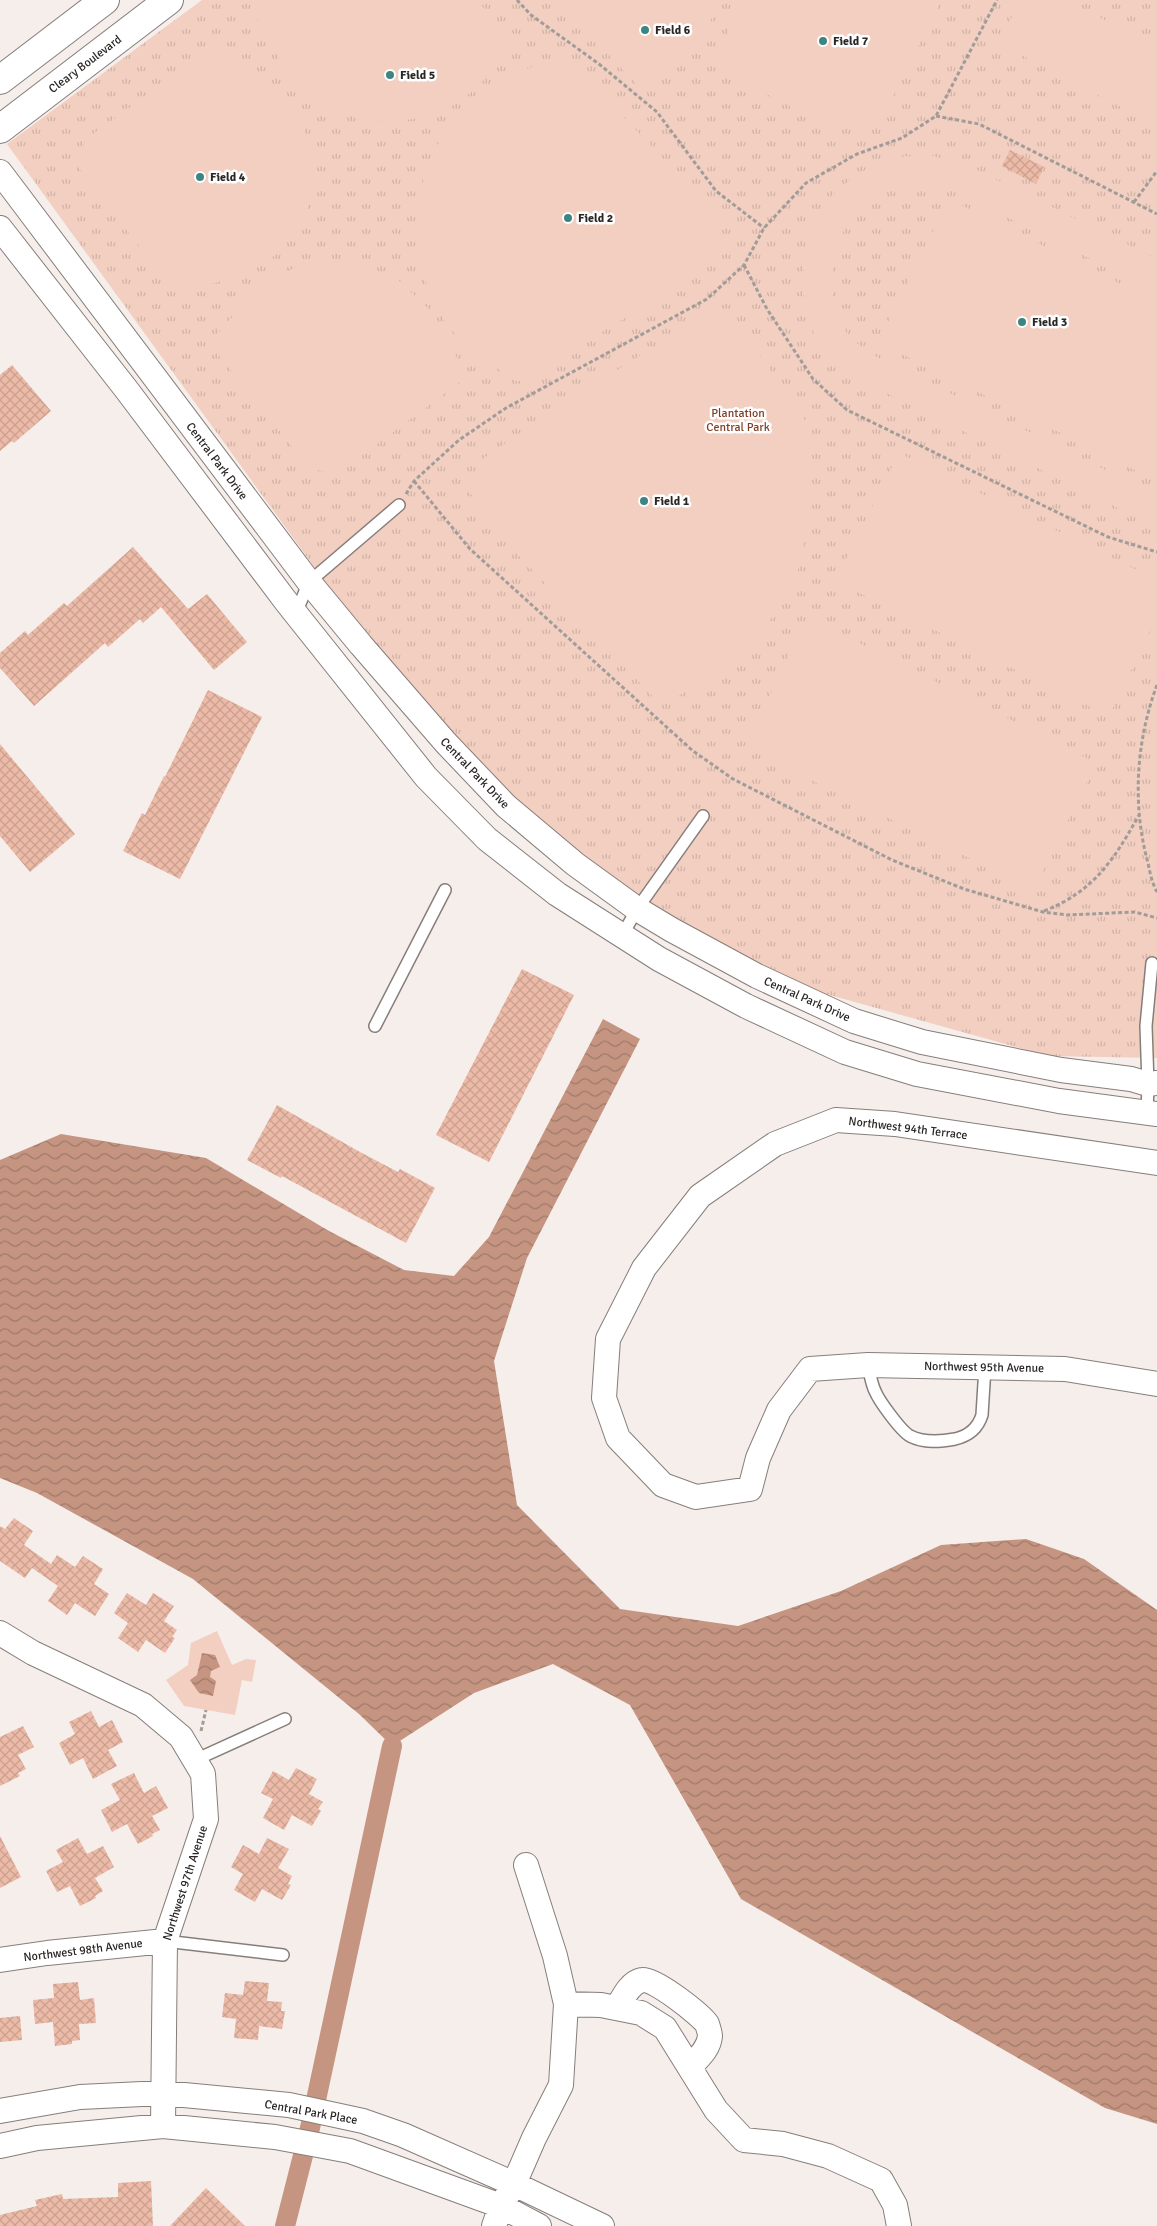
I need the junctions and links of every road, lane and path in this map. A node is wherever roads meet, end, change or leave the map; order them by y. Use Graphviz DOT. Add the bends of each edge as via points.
graph roads {
  1 [pos="105,0"];
  2 [pos="169,0"];
  3 [pos="517,0"];
  4 [pos="997,0"];
  5 [pos="0,80"];
  6 [pos="936,116"];
  7 [pos="0,129"];
  8 [pos="1157,171"];
  9 [pos="0,172"];
  10 [pos="1134,202"];
  11 [pos="1157,214"];
  12 [pos="0,228"];
  13 [pos="764,228"];
  14 [pos="744,265"];
  15 [pos="414,481"];
  16 [pos="399,505"];
  17 [pos="1157,552"];
  18 [pos="309,582"];
  19 [pos="296,613"];
  20 [pos="1157,685"];
  21 [pos="1139,814"];
  22 [pos="703,816"];
  23 [pos="445,890"];
  24 [pos="1157,892"];
  25 [pos="637,909"];
  26 [pos="1043,912"];
  27 [pos="1157,918"];
  28 [pos="622,936"];
  29 [pos="1152,962"];
  30 [pos="375,1026"];
  31 [pos="1153,1084"];
  32 [pos="1152,1113"];
  33 [pos="1157,1163"];
  34 [pos="868,1365"];
  35 [pos="985,1368"];
  36 [pos="810,1369"];
  37 [pos="1157,1384"];
  38 [pos="0,1633"];
  39 [pos="285,1719"];
  40 [pos="195,1760"];
  41 [pos="526,1866"];
  42 [pos="165,1941"];
  43 [pos="283,1955"];
  44 [pos="0,1960"];
  45 [pos="566,2004"];
  46 [pos="617,2008"];
  47 [pos="690,2067"];
  48 [pos="163,2093"];
  49 [pos="0,2111"];
  50 [pos="163,2126"];
  51 [pos="0,2146"];
  52 [pos="514,2184"];
  53 [pos="497,2216"];
  54 [pos="539,2226"];
  55 [pos="602,2226"];
  56 [pos="899,2226"];
  1 -- 5 [label="street"];
  2 -- 7 [label="street, Cleary Boulevard"];
  3 -- 13 [label="path" via="531,15 599,64 657,112 716,191"];
  4 -- 6 [label="path"];
  6 -- 10 [label="path" via="979,124"];
  6 -- 13 [label="path" via="902,138 857,154 806,183"];
  8 -- 10 [label="path"];
  9 -- 18 [label="street, Central Park Drive"];
  10 -- 11 [label="path"];
  12 -- 19 [label="street"];
  13 -- 14 [label="path"];
  14 -- 15 [label="path" via="707,299 506,408 459,440"];
  14 -- 17 [label="path" via="767,309 813,379 847,410 1108,537"];
  15 -- 16 [label="path"];
  15 -- 26 [label="path" via="470,549 693,751 733,779 892,860 964,889"];
  16 -- 18 [label="lane"];
  18 -- 19 [label="lane"];
  18 -- 25 [label="street, Central Park Drive" via="446,743 506,806 575,864"];
  19 -- 28 [label="street" via="426,777 487,839 557,894"];
  20 -- 21 [label="path" via="1146,713 1140,761"];
  21 -- 24 [label="path" via="1140,834"];
  21 -- 26 [label="path" via="1110,861 1090,884 1067,902"];
  22 -- 25 [label="lane"];
  23 -- 30 [label="lane"];
  25 -- 28 [label="lane"];
  25 -- 31 [label="street, Central Park Drive" via="756,976 854,1021 922,1042 1062,1070"];
  26 -- 27 [label="path" via="1068,915 1135,912"];
  28 -- 32 [label="street" via="746,1006 846,1052 917,1074 1059,1102"];
  29 -- 31 [label="lane" via="1146,1026"];
  31 -- 32 [label="lane"];
  33 -- 36 [label="street, Northwest 94th Terrace" via="894,1124 836,1120 775,1144 700,1196 644,1268 608,1340 604,1398 618,1438 663,1485 696,1497 750,1489 758,1458 779,1410"];
  34 -- 35 [label="street, Northwest 95th Avenue"];
  34 -- 35 [label="lane" via="875,1391 907,1435 940,1442 961,1438 980,1422"];
  34 -- 36 [label="street, Northwest 95th Avenue"];
  35 -- 37 [label="street, Northwest 95th Avenue" via="1065,1369"];
  38 -- 40 [label="street, Northwest 97th Avenue" via="33,1653 143,1706 181,1737"];
  39 -- 40 [label="lane"];
  40 -- 42 [label="street, Northwest 97th Avenue" via="203,1774 206,1819"];
  41 -- 45 [label="street" via="555,1956"];
  42 -- 43 [label="lane"];
  42 -- 44 [label="street, Northwest 98th Avenue"];
  42 -- 48 [label="street, Northwest 97th Avenue"];
  45 -- 46 [label="street"];
  45 -- 52 [label="street" via="561,2085"];
  46 -- 47 [label="street" via="642,2013 665,2028"];
  46 -- 47 [label="street" via="630,1986 642,1980 652,1981 673,1995 707,2024 710,2035 707,2047"];
  47 -- 56 [label="street" via="716,2110 744,2140 783,2144 828,2156 881,2180 895,2205"];
  48 -- 49 [label="street, Central Park Place" via="80,2097"];
  48 -- 50 [label="street, Northwest 97th Avenue"];
  48 -- 52 [label="street, Central Park Place" via="289,2105 364,2121"];
  50 -- 51 [label="street" via="36,2138"];
  50 -- 53 [label="street" via="275,2137 350,2151"];
  52 -- 53 [label="street"];
  52 -- 55 [label="street, Central Park Place"];
  53 -- 54 [label="street"];
}
